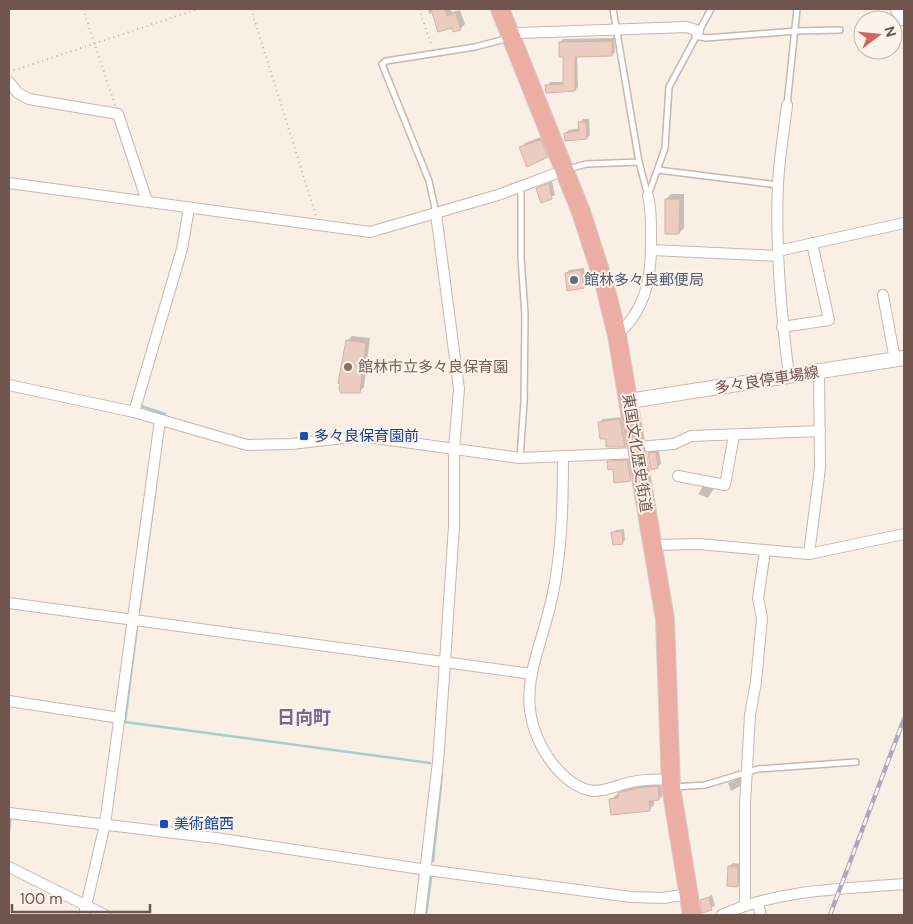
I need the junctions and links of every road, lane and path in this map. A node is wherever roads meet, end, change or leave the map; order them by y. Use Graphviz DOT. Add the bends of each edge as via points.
graph roads {
  1 [pos="83,9"];
  2 [pos="198,9"];
  3 [pos="251,9"];
  4 [pos="419,9"];
  5 [pos="500,9"];
  6 [pos="614,9"];
  7 [pos="711,9"];
  8 [pos="797,9"];
  9 [pos="616,29"];
  10 [pos="796,30"];
  11 [pos="840,30"];
  12 [pos="697,34"];
  13 [pos="512,37"];
  14 [pos="95,44"];
  15 [pos="434,54"];
  16 [pos="9,72"];
  17 [pos="9,82"];
  18 [pos="787,106"];
  19 [pos="118,114"];
  20 [pos="639,162"];
  21 [pos="565,170"];
  22 [pos="658,170"];
  23 [pos="9,184"];
  24 [pos="778,185"];
  25 [pos="519,187"];
  26 [pos="648,196"];
  27 [pos="147,201"];
  28 [pos="189,208"];
  29 [pos="436,214"];
  30 [pos="904,223"];
  31 [pos="319,226"];
  32 [pos="812,243"];
  33 [pos="652,250"];
  34 [pos="778,254"];
  35 [pos="883,295"];
  36 [pos="782,327"];
  37 [pos="617,335"];
  38 [pos="900,359"];
  39 [pos="819,372"];
  40 [pos="789,376"];
  41 [pos="9,385"];
  42 [pos="629,401"];
  43 [pos="134,412"];
  44 [pos="160,420"];
  45 [pos="820,431"];
  46 [pos="734,435"];
  47 [pos="454,449"];
  48 [pos="637,450"];
  49 [pos="563,456"];
  50 [pos="520,458"];
  51 [pos="678,476"];
  52 [pos="904,534"];
  53 [pos="653,545"];
  54 [pos="765,551"];
  55 [pos="809,554"];
  56 [pos="9,603"];
  57 [pos="133,619"];
  58 [pos="445,662"];
  59 [pos="532,674"];
  60 [pos="9,701"];
  61 [pos="120,718"];
  62 [pos="856,762"];
  63 [pos="747,772"];
  64 [pos="671,783"];
  65 [pos="9,813"];
  66 [pos="105,824"];
  67 [pos="9,867"];
  68 [pos="426,870"];
  69 [pos="904,884"];
  70 [pos="688,894"];
  71 [pos="757,902"];
  72 [pos="745,906"];
  73 [pos="83,912"];
  74 [pos="105,915"];
  75 [pos="420,915"];
  76 [pos="692,915"];
  77 [pos="722,915"];
  78 [pos="762,915"];
  1 -- 14 [label="path"];
  2 -- 14 [label="path"];
  3 -- 31 [label="path"];
  4 -- 15 [label="path"];
  5 -- 13 [label="highway, 東国文化歴史街道"];
  6 -- 9 [label="lane"];
  7 -- 12 [label="lane"];
  8 -- 10 [label="lane"];
  9 -- 12 [label="street" via="687,27"];
  9 -- 13 [label="street" via="520,32"];
  9 -- 20 [label="lane"];
  10 -- 11 [label="lane"];
  10 -- 12 [label="lane" via="706,38"];
  10 -- 18 [label="lane"];
  12 -- 22 [label="lane" via="669,87 665,148"];
  13 -- 15 [label="lane"];
  13 -- 21 [label="highway, 東国文化歴史街道"];
  14 -- 16 [label="path"];
  14 -- 19 [label="path"];
  15 -- 29 [label="lane" via="382,64 429,181"];
  17 -- 19 [label="street" via="18,94 29,99"];
  18 -- 24 [label="street"];
  19 -- 27 [label="street"];
  20 -- 21 [label="lane" via="586,164"];
  20 -- 26 [label="lane"];
  21 -- 25 [label="street"];
  21 -- 37 [label="highway, 東国文化歴史街道" via="593,245"];
  22 -- 24 [label="lane"];
  22 -- 26 [label="lane"];
  23 -- 27 [label="street"];
  24 -- 34 [label="street"];
  25 -- 29 [label="street"];
  25 -- 50 [label="lane" via="525,315"];
  26 -- 33 [label="street"];
  27 -- 28 [label="street"];
  28 -- 31 [label="street"];
  28 -- 43 [label="street" via="182,249"];
  29 -- 31 [label="street" via="370,232"];
  29 -- 47 [label="street" via="458,389"];
  30 -- 32 [label="street"];
  32 -- 34 [label="street"];
  32 -- 36 [label="street" via="829,320"];
  33 -- 34 [label="street"];
  33 -- 37 [label="street" via="650,279 641,306"];
  34 -- 36 [label="street"];
  35 -- 38 [label="street"];
  36 -- 40 [label="street"];
  37 -- 42 [label="highway, 東国文化歴史街道"];
  38 -- 39 [label="main road, 多々良停車場線"];
  39 -- 40 [label="main road, 多々良停車場線"];
  39 -- 45 [label="street"];
  40 -- 42 [label="main road, 多々良停車場線"];
  41 -- 43 [label="street"];
  42 -- 48 [label="highway, 東国文化歴史街道"];
  43 -- 44 [label="street"];
  44 -- 47 [label="street" via="247,445 361,436"];
  44 -- 57 [label="street"];
  45 -- 46 [label="street"];
  45 -- 55 [label="street" via="820,468"];
  46 -- 48 [label="street" via="691,436 674,444"];
  46 -- 51 [label="street" via="725,485"];
  47 -- 50 [label="street"];
  47 -- 58 [label="street" via="454,526"];
  48 -- 49 [label="street"];
  48 -- 53 [label="highway, 東国文化歴史街道"];
  49 -- 50 [label="street"];
  49 -- 59 [label="street" via="563,507 554,592"];
  52 -- 55 [label="street"];
  53 -- 54 [label="street" via="699,544"];
  53 -- 64 [label="highway, 東国文化歴史街道" via="666,632"];
  54 -- 55 [label="street"];
  54 -- 63 [label="street" via="758,598 762,618 750,715"];
  56 -- 57 [label="street"];
  57 -- 58 [label="street"];
  57 -- 61 [label="street"];
  58 -- 59 [label="street"];
  58 -- 68 [label="street"];
  59 -- 64 [label="street" via="527,706 530,719 545,754 555,768 577,786 598,791 634,781"];
  60 -- 61 [label="street"];
  61 -- 66 [label="street"];
  62 -- 63 [label="lane"];
  63 -- 64 [label="lane" via="705,785"];
  63 -- 72 [label="street"];
  64 -- 70 [label="highway, 東国文化歴史街道"];
  65 -- 66 [label="street"];
  66 -- 68 [label="street"];
  66 -- 73 [label="street"];
  67 -- 73 [label="street"];
  68 -- 70 [label="street" via="644,898"];
  68 -- 75 [label="street"];
  69 -- 71 [label="street" via="839,888"];
  70 -- 76 [label="highway, 東国文化歴史街道"];
  71 -- 72 [label="street"];
  71 -- 78 [label="street"];
  72 -- 77 [label="street"];
  73 -- 74 [label="street"];
}
